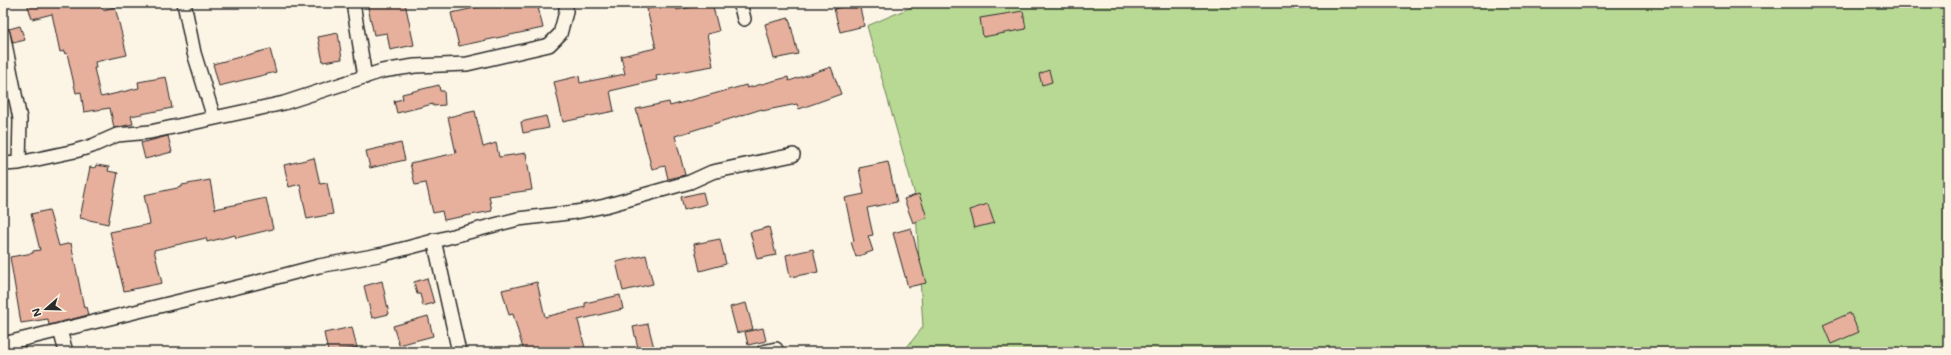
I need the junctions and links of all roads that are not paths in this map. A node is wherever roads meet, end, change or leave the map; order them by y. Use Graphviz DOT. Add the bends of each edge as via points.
graph roads {
  1 [pos="184,3"];
  2 [pos="353,3"];
  3 [pos="566,3"];
  4 [pos="740,3"];
  5 [pos="744,19"];
  6 [pos="3,34"];
  7 [pos="365,77"];
  8 [pos="214,118"];
  9 [pos="793,156"];
  10 [pos="19,163"];
  11 [pos="3,164"];
  12 [pos="434,240"];
  13 [pos="60,330"];
  14 [pos="3,344"];
  15 [pos="66,352"];
  16 [pos="459,352"];
  1 -- 8 [label="street" via="194,53"];
  2 -- 7 [label="street"];
  3 -- 7 [label="street" via="560,34 549,45 467,64 415,66 382,71"];
  4 -- 5 [label="street"];
  6 -- 10 [label="street" via="20,119"];
  7 -- 8 [label="street" via="284,103"];
  8 -- 10 [label="street" via="150,132 117,135 92,146"];
  9 -- 12 [label="street" via="712,172 690,182 605,206 518,219"];
  10 -- 11 [label="street"];
  12 -- 13 [label="street"];
  12 -- 16 [label="street"];
  13 -- 14 [label="street"];
  13 -- 15 [label="street"];
}
